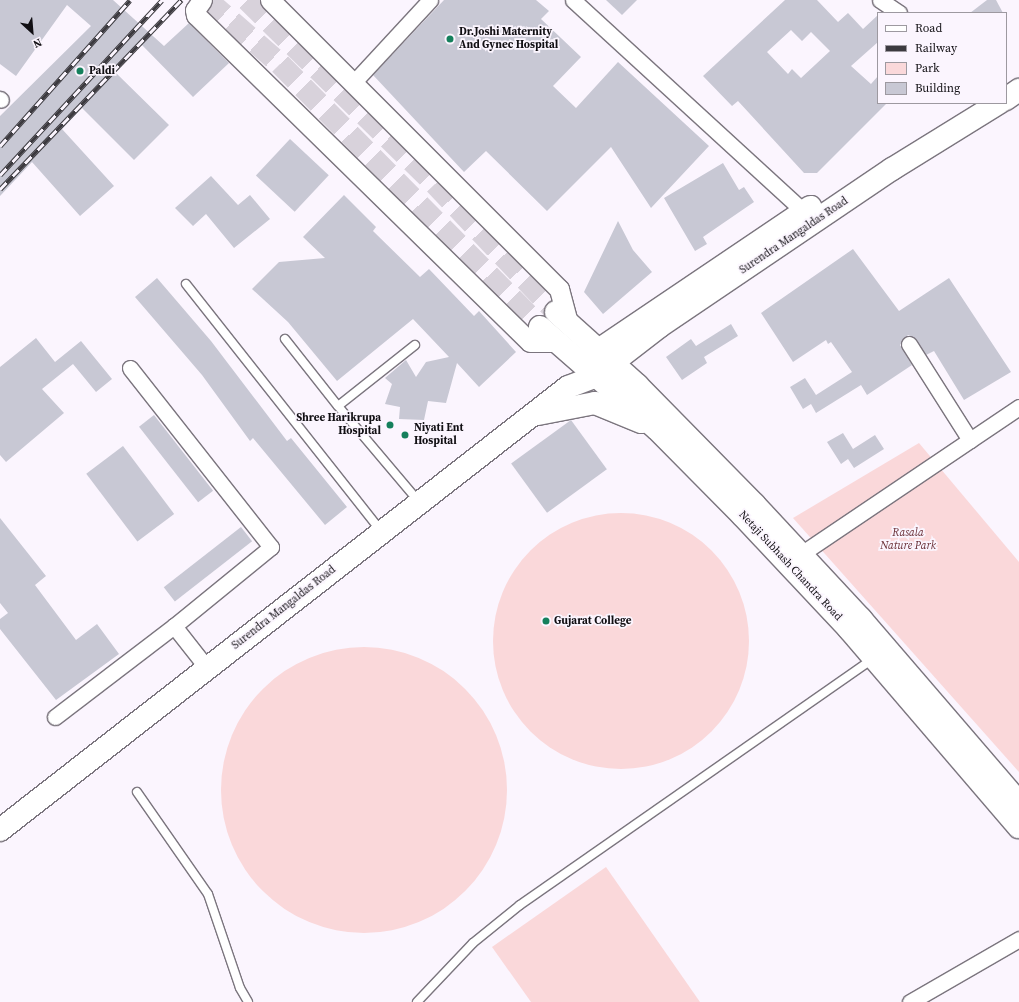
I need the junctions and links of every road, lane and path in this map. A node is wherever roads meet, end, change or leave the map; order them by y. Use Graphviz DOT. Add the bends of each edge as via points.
graph roads {
  1 [pos="202,0"];
  2 [pos="270,0"];
  3 [pos="430,0"];
  4 [pos="573,0"];
  5 [pos="880,0"];
  6 [pos="898,12"];
  7 [pos="1019,77"];
  8 [pos="354,82"];
  9 [pos="1007,84"];
  10 [pos="1019,90"];
  11 [pos="1007,98"];
  12 [pos="977,104"];
  13 [pos="997,104"];
  14 [pos="809,216"];
  15 [pos="186,284"];
  16 [pos="562,318"];
  17 [pos="540,327"];
  18 [pos="285,339"];
  19 [pos="556,342"];
  20 [pos="908,344"];
  21 [pos="415,346"];
  22 [pos="596,363"];
  23 [pos="130,368"];
  24 [pos="338,406"];
  25 [pos="1019,407"];
  26 [pos="525,419"];
  27 [pos="657,428"];
  28 [pos="970,440"];
  29 [pos="419,503"];
  30 [pos="381,532"];
  31 [pos="801,554"];
  32 [pos="174,626"];
  33 [pos="874,658"];
  34 [pos="207,668"];
  35 [pos="55,717"];
  36 [pos="137,792"];
  37 [pos="1019,802"];
  38 [pos="2,824"];
  39 [pos="1019,827"];
  40 [pos="1019,938"];
  41 [pos="248,1002"];
  42 [pos="417,1002"];
  43 [pos="910,1002"];
  1 -- 19 [label="street" via="195,10 196,15 530,342"];
  2 -- 8 [label="street"];
  3 -- 8 [label="street"];
  4 -- 14 [label="street"];
  5 -- 6 [label="street"];
  7 -- 9 [label="main road"];
  8 -- 16 [label="street" via="559,289"];
  10 -- 11 [label="main road"];
  12 -- 14 [label="main road, Surendra Mangaldas Road"];
  13 -- 14 [label="main road, Surendra Mangaldas Road"];
  14 -- 22 [label="main road, Surendra Mangaldas Road"];
  15 -- 30 [label="lane"];
  16 -- 22 [label="main road, Netaji Subhash Chandra Road"];
  17 -- 19 [label="main road, Netaji Subhash Chandra Road"];
  18 -- 24 [label="lane"];
  19 -- 22 [label="main road, Netaji Subhash Chandra Road"];
  20 -- 28 [label="street"];
  21 -- 24 [label="lane"];
  22 -- 26 [label="main road, Surendra Mangaldas Road"];
  22 -- 27 [label="main road, Netaji Subhash Chandra Road"];
  22 -- 31 [label="main road, Netaji Subhash Chandra Road"];
  23 -- 32 [label="street" via="271,547"];
  24 -- 29 [label="lane"];
  25 -- 28 [label="street"];
  26 -- 27 [label="main road" via="557,408 595,403"];
  26 -- 29 [label="main road, Surendra Mangaldas Road"];
  27 -- 33 [label="main road, Netaji Subhash Chandra Road" via="743,516"];
  28 -- 31 [label="street"];
  29 -- 30 [label="main road, Surendra Mangaldas Road"];
  30 -- 34 [label="main road, Surendra Mangaldas Road"];
  31 -- 37 [label="main road, Netaji Subhash Chandra Road"];
  32 -- 34 [label="street"];
  32 -- 35 [label="street"];
  33 -- 39 [label="main road, Netaji Subhash Chandra Road"];
  33 -- 42 [label="lane" via="520,906 473,943"];
  34 -- 38 [label="main road, Surendra Mangaldas Road"];
  36 -- 41 [label="lane" via="208,894 240,988"];
  40 -- 43 [label="street"];
}
